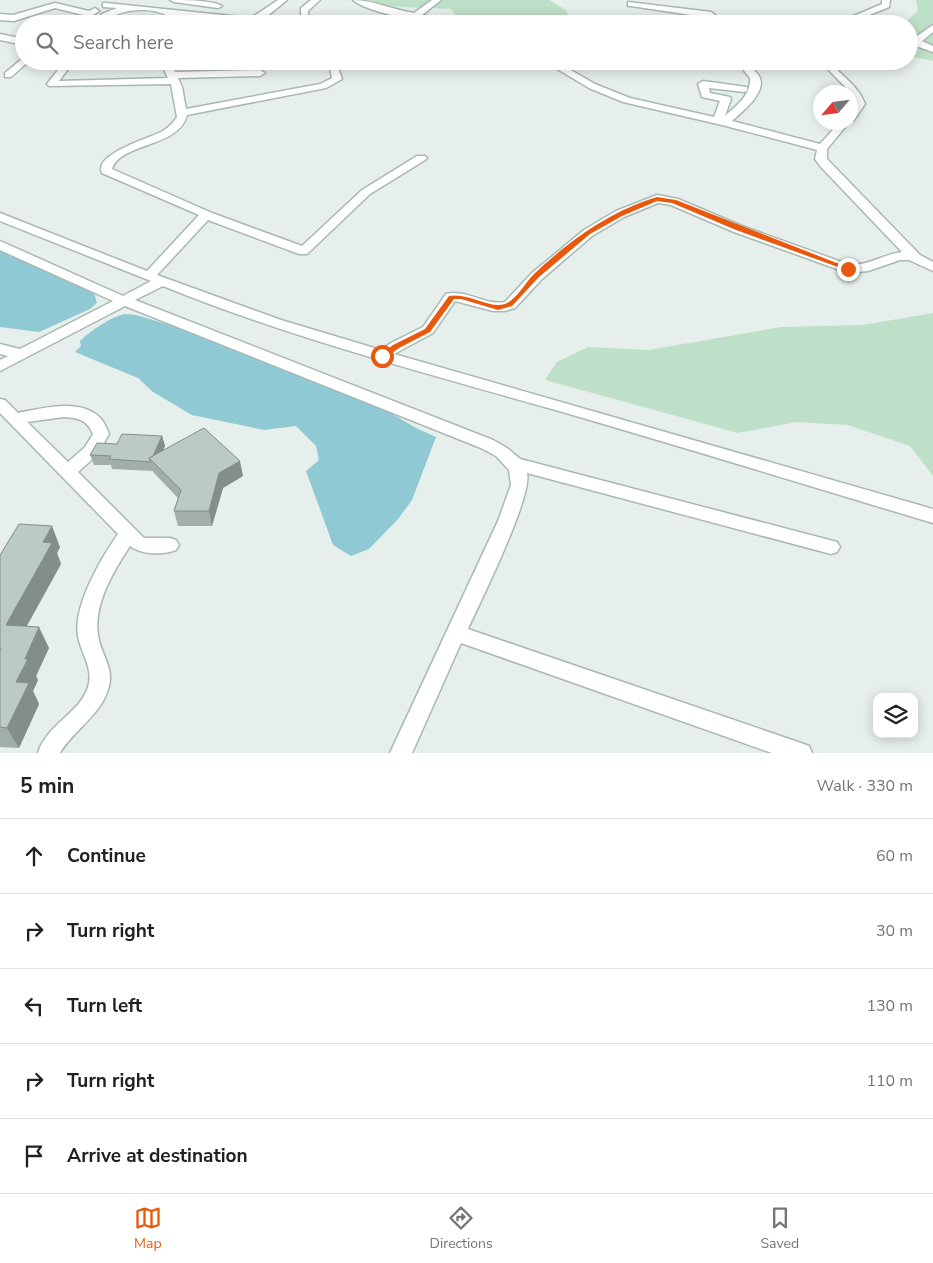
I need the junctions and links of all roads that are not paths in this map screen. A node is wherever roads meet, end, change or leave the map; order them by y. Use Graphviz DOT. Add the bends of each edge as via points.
graph roads {
  1 [pos="64,0"];
  2 [pos="174,0"];
  3 [pos="283,0"];
  4 [pos="316,0"];
  5 [pos="357,0"];
  6 [pos="437,0"];
  7 [pos="886,0"];
  8 [pos="110,3"];
  9 [pos="218,3"];
  10 [pos="631,4"];
  11 [pos="710,5"];
  12 [pos="51,6"];
  13 [pos="128,6"];
  14 [pos="170,13"];
  15 [pos="90,14"];
  16 [pos="23,15"];
  17 [pos="107,15"];
  18 [pos="190,15"];
  19 [pos="263,15"];
  20 [pos="304,15"];
  21 [pos="406,15"];
  22 [pos="417,15"];
  23 [pos="711,15"];
  24 [pos="862,15"];
  25 [pos="0,17"];
  26 [pos="15,18"];
  27 [pos="933,28"];
  28 [pos="0,37"];
  29 [pos="15,40"];
  30 [pos="933,49"];
  31 [pos="15,69"];
  32 [pos="63,70"];
  33 [pos="170,70"];
  34 [pos="335,70"];
  35 [pos="564,70"];
  36 [pos="748,70"];
  37 [pos="833,70"];
  38 [pos="260,74"];
  39 [pos="8,75"];
  40 [pos="174,78"];
  41 [pos="849,85"];
  42 [pos="749,89"];
  43 [pos="723,98"];
  44 [pos="182,113"];
  45 [pos="721,121"];
  46 [pos="839,130"];
  47 [pos="822,149"];
  48 [pos="421,158"];
  49 [pos="207,215"];
  50 [pos="0,217"];
  51 [pos="0,245"];
  52 [pos="916,259"];
  53 [pos="933,267"];
  54 [pos="155,278"];
  55 [pos="125,301"];
  56 [pos="0,349"];
  57 [pos="21,354"];
  58 [pos="382,356"];
  59 [pos="0,366"];
  60 [pos="0,404"];
  61 [pos="16,420"];
  62 [pos="516,464"];
  63 [pos="67,471"];
  64 [pos="933,516"];
  65 [pos="129,534"];
  66 [pos="170,545"];
  67 [pos="831,547"];
  68 [pos="456,633"];
  69 [pos="49,753"];
  70 [pos="401,753"];
  71 [pos="801,753"];
  1 -- 12 [label="street"];
  2 -- 9 [label="street"];
  3 -- 19 [label="street"];
  4 -- 20 [label="street" via="304,10"];
  5 -- 21 [label="street"];
  6 -- 22 [label="street"];
  7 -- 24 [label="street" via="882,7"];
  8 -- 13 [label="street"];
  8 -- 15 [label="street"];
  10 -- 23 [label="street"];
  11 -- 23 [label="street"];
  12 -- 15 [label="street"];
  12 -- 16 [label="street"];
  13 -- 14 [label="street" via="156,8"];
  13 -- 17 [label="street"];
  14 -- 18 [label="street"];
  25 -- 26 [label="street"];
  27 -- 30 [label="street" via="918,40 919,44"];
  28 -- 29 [label="street"];
  31 -- 39 [label="street"];
  32 -- 40 [label="street" via="52,84"];
  33 -- 40 [label="street"];
  34 -- 44 [label="street" via="337,79 323,86"];
  35 -- 45 [label="street" via="615,96"];
  36 -- 42 [label="street" via="755,77"];
  37 -- 41 [label="street"];
  38 -- 40 [label="street"];
  40 -- 44 [label="street"];
  42 -- 43 [label="street"];
  42 -- 43 [label="street" via="703,84 705,95"];
  42 -- 45 [label="street" via="745,102"];
  43 -- 45 [label="street" via="726,99"];
  44 -- 49 [label="street" via="173,129 113,158 106,171"];
  45 -- 47 [label="street"];
  46 -- 47 [label="street"];
  47 -- 52 [label="street" via="821,159 825,165"];
  48 -- 49 [label="street" via="371,188 303,251"];
  49 -- 54 [label="street"];
  50 -- 54 [label="street"];
  51 -- 55 [label="street"];
  52 -- 53 [label="street"];
  52 -- 58 [label="street" via="904,256 863,270 848,269 674,202 657,199 620,214 588,233 537,276 510,305 498,308 462,297 451,297 428,330"];
  54 -- 55 [label="street"];
  54 -- 58 [label="street" via="242,312"];
  55 -- 57 [label="street"];
  55 -- 62 [label="street" via="487,444 505,453"];
  56 -- 57 [label="street"];
  57 -- 59 [label="street"];
  58 -- 64 [label="street"];
  60 -- 61 [label="street"];
  61 -- 63 [label="street"];
  61 -- 63 [label="street" via="72,411 82,413 97,424 101,434 97,443 85,458"];
  62 -- 67 [label="street"];
  62 -- 68 [label="street" via="521,488"];
  63 -- 65 [label="street"];
  65 -- 66 [label="street" via="144,545"];
  65 -- 69 [label="street" via="116,550 89,616 88,635 99,662 100,683 96,696 51,746"];
  68 -- 70 [label="street"];
  68 -- 71 [label="street"];
}
